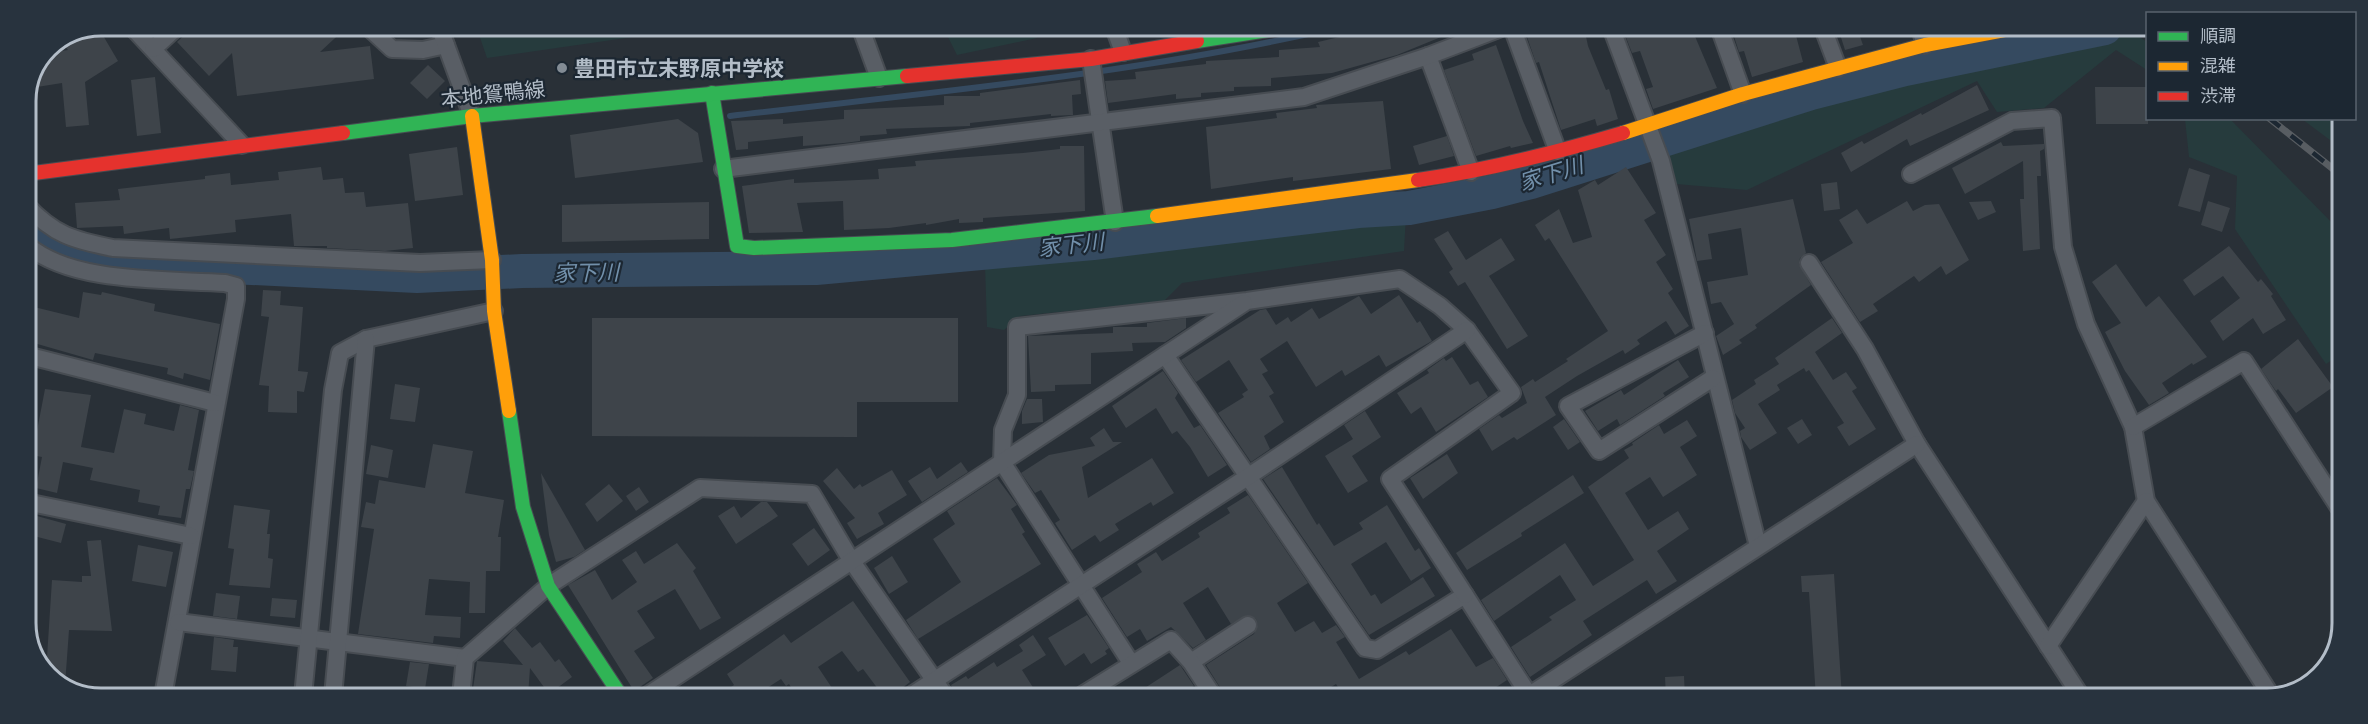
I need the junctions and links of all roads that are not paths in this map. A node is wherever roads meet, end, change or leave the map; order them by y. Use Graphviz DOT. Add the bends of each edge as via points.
graph roads {
  1 [pos="141,36"];
  2 [pos="167,36"];
  3 [pos="378,36"];
  4 [pos="443,36"];
  5 [pos="864,36"];
  6 [pos="1117,36"];
  7 [pos="1224,36"];
  8 [pos="1480,36"];
  9 [pos="1515,36"];
  10 [pos="1614,36"];
  11 [pos="1722,36"];
  12 [pos="1826,36"];
  13 [pos="1922,36"];
  14 [pos="1972,36"];
  15 [pos="446,45"];
  16 [pos="1925,45"];
  17 [pos="153,49"];
  18 [pos="1123,51"];
  19 [pos="1428,56"];
  20 [pos="1091,59"];
  21 [pos="1838,68"];
  22 [pos="879,78"];
  23 [pos="712,93"];
  24 [pos="1743,94"];
  25 [pos="472,116"];
  26 [pos="1101,124"];
  27 [pos="1648,126"];
  28 [pos="242,146"];
  29 [pos="1558,152"];
  30 [pos="723,169"];
  31 [pos="1470,172"];
  32 [pos="36,173"];
  33 [pos="1911,174"];
  34 [pos="36,216"];
  35 [pos="1115,222"];
  36 [pos="36,250"];
  37 [pos="492,260"];
  38 [pos="1809,264"];
  39 [pos="1247,301"];
  40 [pos="494,311"];
  41 [pos="1467,330"];
  42 [pos="1705,333"];
  43 [pos="366,339"];
  44 [pos="1165,355"];
  45 [pos="36,358"];
  46 [pos="1713,378"];
  47 [pos="215,403"];
  48 [pos="2133,427"];
  49 [pos="1917,444"];
  50 [pos="1002,462"];
  51 [pos="1249,476"];
  52 [pos="2332,497"];
  53 [pos="2146,501"];
  54 [pos="36,504"];
  55 [pos="192,536"];
  56 [pos="1758,546"];
  57 [pos="851,560"];
  58 [pos="548,586"];
  59 [pos="1079,586"];
  60 [pos="1465,595"];
  61 [pos="178,622"];
  62 [pos="1248,625"];
  63 [pos="309,638"];
  64 [pos="339,640"];
  65 [pos="2048,645"];
  66 [pos="465,658"];
  67 [pos="1191,662"];
  68 [pos="1131,663"];
  69 [pos="935,680"];
  70 [pos="165,688"];
  71 [pos="304,688"];
  72 [pos="334,688"];
  73 [pos="462,688"];
  74 [pos="616,688"];
  75 [pos="657,688"];
  76 [pos="923,688"];
  77 [pos="940,688"];
  78 [pos="1093,688"];
  79 [pos="1208,688"];
  80 [pos="1522,688"];
  81 [pos="1539,688"];
  82 [pos="2076,688"];
  83 [pos="2266,688"];
  1 -- 17 [label="street"];
  2 -- 17 [label="street"];
  3 -- 15 [label="street" via="392,49 404,51"];
  4 -- 15 [label="street"];
  5 -- 22 [label="street"];
  6 -- 18 [label="street"];
  7 -- 18 [label="street, 本地鴛鴨線"];
  8 -- 19 [label="street"];
  9 -- 29 [label="street"];
  10 -- 27 [label="street"];
  11 -- 24 [label="street"];
  12 -- 21 [label="street"];
  13 -- 16 [label="street"];
  14 -- 16 [label="street"];
  15 -- 25 [label="street"];
  16 -- 21 [label="street"];
  17 -- 28 [label="street"];
  18 -- 20 [label="street, 本地鴛鴨線"];
  19 -- 26 [label="street" via="1304,97"];
  19 -- 31 [label="street"];
  20 -- 22 [label="street, 本地鴛鴨線"];
  20 -- 26 [label="street"];
  21 -- 24 [label="street"];
  22 -- 23 [label="street, 本地鴛鴨線"];
  23 -- 25 [label="street, 本地鴛鴨線"];
  23 -- 30 [label="street"];
  24 -- 27 [label="street"];
  25 -- 28 [label="street, 本地鴛鴨線"];
  25 -- 37 [label="street"];
  26 -- 30 [label="street"];
  26 -- 35 [label="street"];
  27 -- 29 [label="street"];
  27 -- 42 [label="street" via="1661,161"];
  28 -- 32 [label="street, 本地鴛鴨線"];
  29 -- 31 [label="street"];
  30 -- 35 [label="street" via="737,246 952,240"];
  31 -- 35 [label="street"];
  33 -- 48 [label="street" via="2012,121 2052,118 2063,247 2086,324"];
  34 -- 37 [label="street" via="74,240 113,248 420,263"];
  36 -- 47 [label="street" via="63,267 89,273 236,286"];
  37 -- 40 [label="street"];
  38 -- 49 [label="street" via="1865,349"];
  39 -- 41 [label="street" via="1400,279"];
  39 -- 44 [label="street"];
  39 -- 50 [label="street" via="1017,327 1017,395 1003,430"];
  40 -- 43 [label="street"];
  40 -- 58 [label="street" via="523,507"];
  41 -- 51 [label="street"];
  41 -- 60 [label="street" via="1512,393 1390,479"];
  42 -- 46 [label="street"];
  42 -- 46 [label="street" via="1568,406 1599,451"];
  43 -- 63 [label="street" via="340,353"];
  43 -- 64 [label="street"];
  44 -- 50 [label="street"];
  44 -- 51 [label="street"];
  45 -- 47 [label="street"];
  46 -- 56 [label="street"];
  47 -- 55 [label="street"];
  48 -- 52 [label="street" via="2244,361"];
  48 -- 53 [label="street"];
  49 -- 56 [label="street"];
  49 -- 65 [label="street"];
  50 -- 57 [label="street"];
  50 -- 59 [label="street"];
  51 -- 59 [label="street"];
  51 -- 60 [label="street" via="1365,648 1377,650"];
  53 -- 65 [label="street"];
  53 -- 83 [label="street"];
  54 -- 55 [label="street"];
  55 -- 61 [label="street"];
  56 -- 81 [label="street"];
  57 -- 58 [label="street" via="812,494 700,488"];
  57 -- 69 [label="street"];
  57 -- 75 [label="street"];
  58 -- 66 [label="street"];
  58 -- 74 [label="street"];
  59 -- 68 [label="street"];
  59 -- 69 [label="street"];
  60 -- 80 [label="street"];
  61 -- 63 [label="street"];
  61 -- 70 [label="street"];
  62 -- 67 [label="street"];
  63 -- 64 [label="street"];
  63 -- 71 [label="street"];
  64 -- 66 [label="street"];
  64 -- 72 [label="street"];
  65 -- 82 [label="street"];
  66 -- 73 [label="street"];
  67 -- 68 [label="street" via="1171,640"];
  67 -- 79 [label="street"];
  68 -- 78 [label="street"];
  69 -- 76 [label="street"];
  69 -- 77 [label="street"];
}
